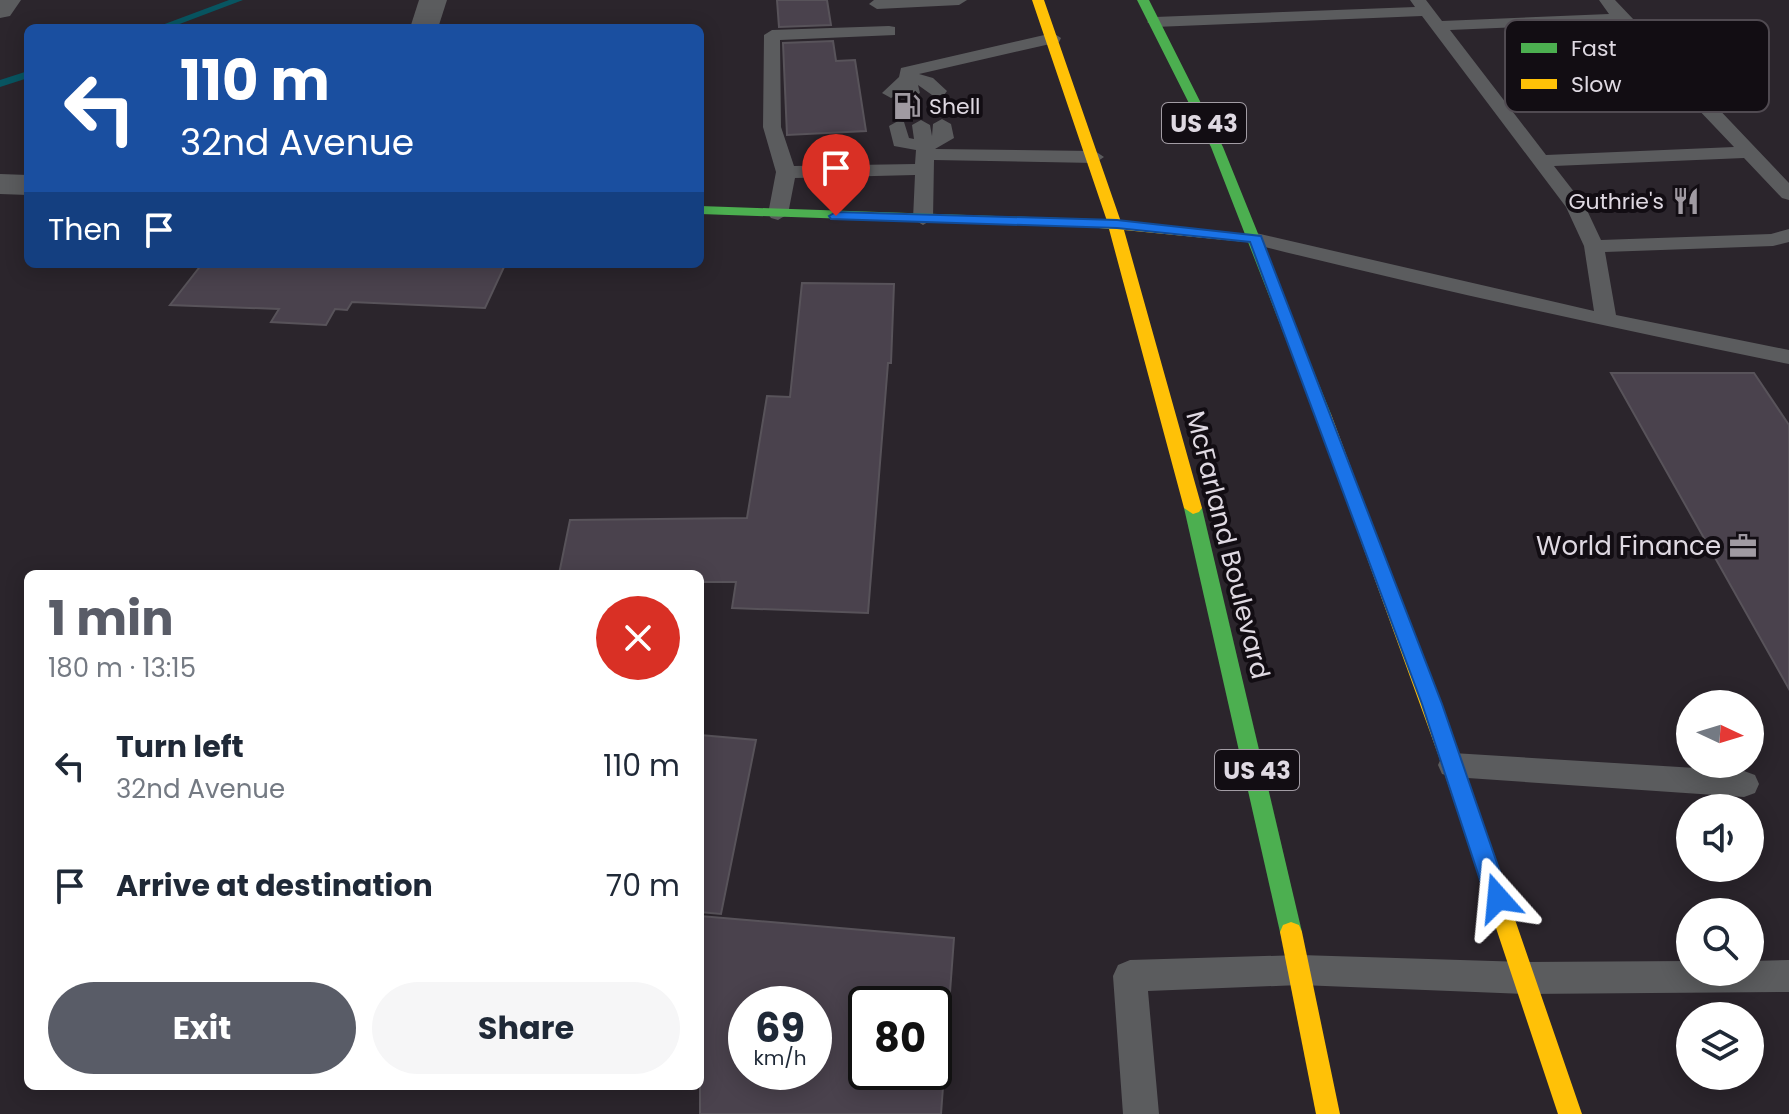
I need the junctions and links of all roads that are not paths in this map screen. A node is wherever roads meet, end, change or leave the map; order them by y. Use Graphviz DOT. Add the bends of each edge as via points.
graph roads {
  1 [pos="7,0"];
  2 [pos="433,0"];
  3 [pos="959,0"];
  4 [pos="1038,0"];
  5 [pos="1143,0"];
  6 [pos="1607,0"];
  7 [pos="876,2"];
  8 [pos="0,10"];
  9 [pos="1428,12"];
  10 [pos="1620,18"];
  11 [pos="1155,22"];
  12 [pos="425,24"];
  13 [pos="1053,38"];
  14 [pos="902,63"];
  15 [pos="938,91"];
  16 [pos="891,93"];
  17 [pos="1710,112"];
  18 [pos="942,124"];
  19 [pos="921,125"];
  20 [pos="898,126"];
  21 [pos="1748,152"];
  22 [pos="925,156"];
  23 [pos="1095,157"];
  24 [pos="1541,161"];
  25 [pos="786,172"];
  26 [pos="0,184"];
  27 [pos="24,185"];
  28 [pos="1789,194"];
  29 [pos="704,210"];
  30 [pos="778,214"];
  31 [pos="923,219"];
  32 [pos="1117,224"];
  33 [pos="1789,235"];
  34 [pos="1256,239"];
  35 [pos="1594,246"];
  36 [pos="1606,320"];
  37 [pos="1789,357"];
  38 [pos="1453,765"];
  39 [pos="1744,784"];
  40 [pos="1300,970"];
  41 [pos="1789,976"];
  42 [pos="1525,978"];
  43 [pos="1141,1114"];
  44 [pos="1328,1114"];
  45 [pos="1570,1114"];
  1 -- 8 [label="street"];
  2 -- 12 [label="street"];
  3 -- 7 [label="lane"];
  4 -- 13 [label="main road, McFarland Boulevard / US 43"];
  5 -- 11 [label="main road, US 43"];
  6 -- 10 [label="lane"];
  7 -- 14 [label="lane"];
  9 -- 10 [label="lane"];
  9 -- 11 [label="lane"];
  9 -- 24 [label="lane"];
  11 -- 34 [label="main road, US 43"];
  13 -- 14 [label="lane"];
  13 -- 23 [label="main road, McFarland Boulevard / US 43"];
  14 -- 15 [label="lane"];
  14 -- 16 [label="lane"];
  14 -- 25 [label="lane" via="772,35 772,127"];
  17 -- 21 [label="lane"];
  18 -- 22 [label="lane" via="945,138"];
  19 -- 22 [label="lane"];
  20 -- 22 [label="lane" via="901,142"];
  21 -- 24 [label="lane"];
  21 -- 28 [label="lane"];
  22 -- 23 [label="lane"];
  22 -- 25 [label="lane"];
  22 -- 31 [label="lane"];
  23 -- 32 [label="main road, McFarland Boulevard / US 43"];
  24 -- 35 [label="lane" via="1575,206"];
  25 -- 30 [label="lane"];
  26 -- 27 [label="street"];
  29 -- 30 [label="main road"];
  30 -- 31 [label="main road"];
  31 -- 32 [label="main road"];
  32 -- 34 [label="main road"];
  32 -- 40 [label="main road, McFarland Boulevard / US 43" via="1210,570"];
  33 -- 35 [label="lane" via="1773,240"];
  34 -- 36 [label="lane"];
  34 -- 38 [label="main road, US 43"];
  35 -- 36 [label="lane"];
  36 -- 37 [label="lane"];
  38 -- 39 [label="lane"];
  38 -- 42 [label="main road, US 43"];
  40 -- 42 [label="lane"];
  40 -- 43 [label="lane" via="1130,976"];
  40 -- 44 [label="main road, McFarland Boulevard / US 43"];
  41 -- 42 [label="lane"];
  42 -- 45 [label="main road, US 43"];
}
